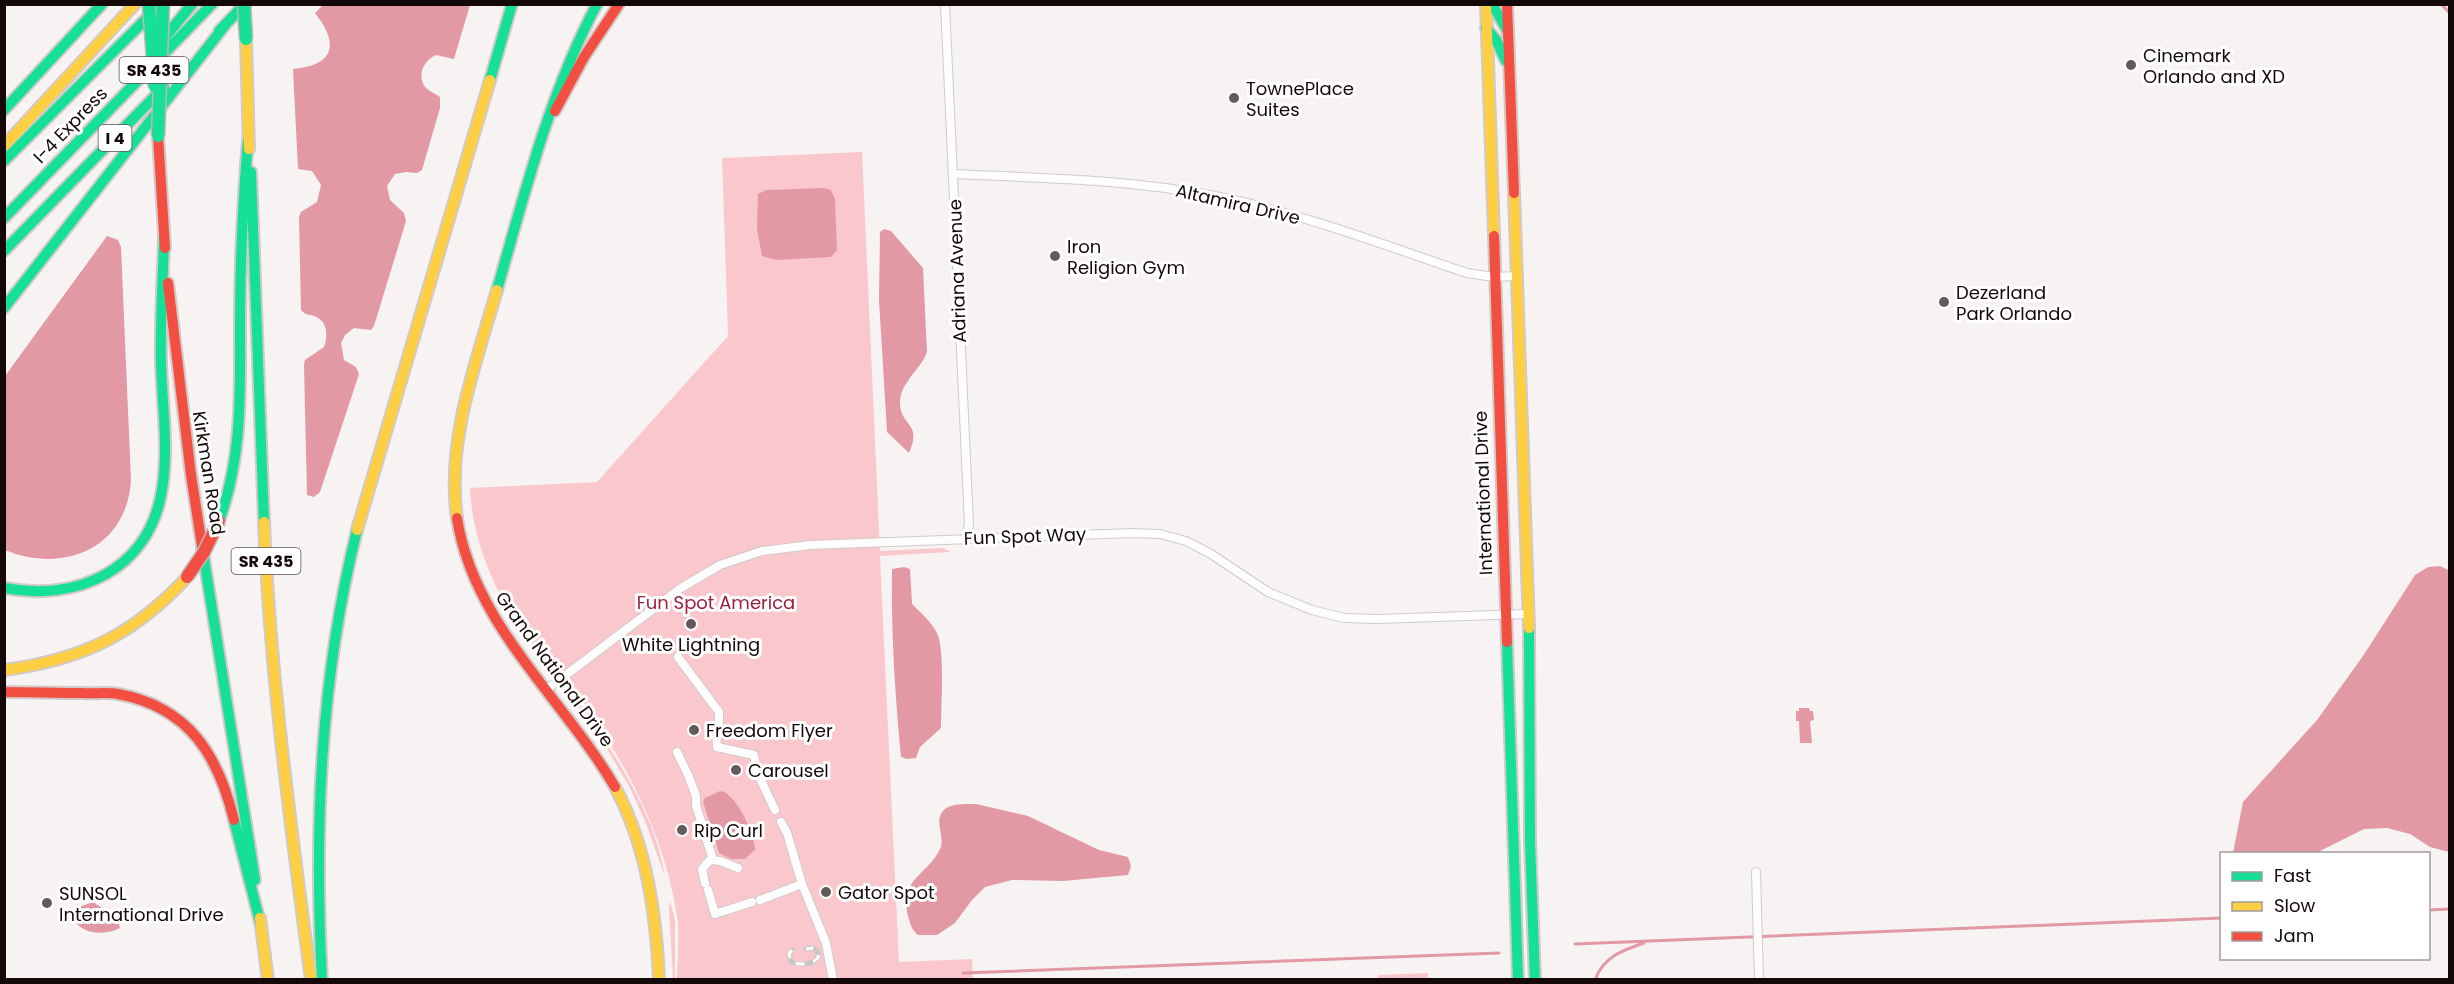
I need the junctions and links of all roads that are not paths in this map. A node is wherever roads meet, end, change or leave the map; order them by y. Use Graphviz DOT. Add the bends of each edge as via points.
graph roads {
  1 [pos="102,4"];
  2 [pos="135,4"];
  3 [pos="149,4"];
  4 [pos="162,4"];
  5 [pos="192,4"];
  6 [pos="212,4"];
  7 [pos="245,4"];
  8 [pos="512,4"];
  9 [pos="597,4"];
  10 [pos="619,4"];
  11 [pos="945,4"];
  12 [pos="1486,4"];
  13 [pos="1492,4"];
  14 [pos="1507,4"];
  15 [pos="226,24"];
  16 [pos="1486,28"];
  17 [pos="1508,31"];
  18 [pos="1509,73"];
  19 [pos="4,110"];
  20 [pos="544,132"];
  21 [pos="158,136"];
  22 [pos="81,140"];
  23 [pos="249,140"];
  24 [pos="4,146"];
  25 [pos="4,161"];
  26 [pos="953,174"];
  27 [pos="4,218"];
  28 [pos="164,238"];
  29 [pos="4,251"];
  30 [pos="1516,276"];
  31 [pos="1494,277"];
  32 [pos="4,308"];
  33 [pos="966,538"];
  34 [pos="4,588"];
  35 [pos="1505,614"];
  36 [pos="1527,614"];
  37 [pos="678,657"];
  38 [pos="4,670"];
  39 [pos="546,690"];
  40 [pos="4,692"];
  41 [pos="677,752"];
  42 [pos="775,810"];
  43 [pos="781,822"];
  44 [pos="712,860"];
  45 [pos="738,868"];
  46 [pos="1756,872"];
  47 [pos="802,884"];
  48 [pos="261,926"];
  49 [pos="268,980"];
  50 [pos="312,980"];
  51 [pos="322,980"];
  52 [pos="659,980"];
  53 [pos="833,980"];
  54 [pos="1518,980"];
  55 [pos="1535,980"];
  56 [pos="1759,980"];
  1 -- 19 [label="main road"];
  2 -- 24 [label="main road, I-4 Express"];
  3 -- 21 [label="main road, Kirkman Road / SR 435, bridge"];
  4 -- 21 [label="main road, bridge"];
  4 -- 25 [label="main road"];
  5 -- 22 [label="main road"];
  6 -- 22 [label="main road, I-4 Express"];
  7 -- 15 [label="main road, I 4"];
  7 -- 23 [label="main road, SR 435, bridge"];
  8 -- 51 [label="main road" via="364,502 342,591 328,680 319,781 317,881"];
  9 -- 20 [label="main road, Grand National Drive" via="568,61"];
  10 -- 20 [label="main road, Grand National Drive" via="584,57"];
  11 -- 26 [label="street, Adriana Avenue"];
  12 -- 16 [label="main road, International Drive"];
  13 -- 17 [label="main road"];
  14 -- 17 [label="main road"];
  15 -- 29 [label="main road, I 4"];
  15 -- 32 [label="main road"];
  16 -- 18 [label="main road" via="1500,46"];
  16 -- 31 [label="main road, International Drive"];
  17 -- 18 [label="main road"];
  18 -- 30 [label="main road"];
  20 -- 39 [label="main road, Grand National Drive" via="463,413 456,441 453,490 462,550 470,574 483,600"];
  21 -- 28 [label="main road, Kirkman Road / SR 435"];
  22 -- 27 [label="main road, I-4 Express"];
  23 -- 38 [label="main road, bridge" via="242,221 238,450 232,485 219,521 187,577 147,618 108,642 56,662"];
  23 -- 50 [label="main road, SR 435" via="272,646 287,800"];
  26 -- 31 [label="street, Altamira Drive" via="1094,180 1215,196 1304,219 1467,273"];
  26 -- 33 [label="street, Adriana Avenue" via="969,524"];
  28 -- 34 [label="main road" via="164,475 152,524 126,560 92,582 50,593"];
  28 -- 48 [label="main road, Kirkman Road / SR 435" via="189,466"];
  30 -- 31 [label="street, Altamira Drive"];
  30 -- 36 [label="main road"];
  31 -- 35 [label="main road, International Drive"];
  33 -- 35 [label="street, Fun Spot Way" via="1160,534 1211,554 1289,602 1344,618"];
  33 -- 39 [label="street, Fun Spot Way" via="786,547 738,558 681,588"];
  35 -- 36 [label="street, Fun Spot Way"];
  35 -- 54 [label="main road, International Drive"];
  36 -- 55 [label="main road"];
  37 -- 42 [label="street" via="719,712 717,747 754,755 758,774"];
  39 -- 52 [label="main road, Grand National Drive" via="596,755 632,821 653,892"];
  40 -- 48 [label="main road" via="118,694 151,704 188,727 211,755 224,780"];
  41 -- 44 [label="street" via="696,796"];
  43 -- 47 [label="street"];
  44 -- 45 [label="street"];
  44 -- 47 [label="street" via="702,868 715,914"];
  46 -- 56 [label="street"];
  47 -- 53 [label="street" via="826,943"];
  48 -- 49 [label="main road, Kirkman Road / SR 435"];
}
